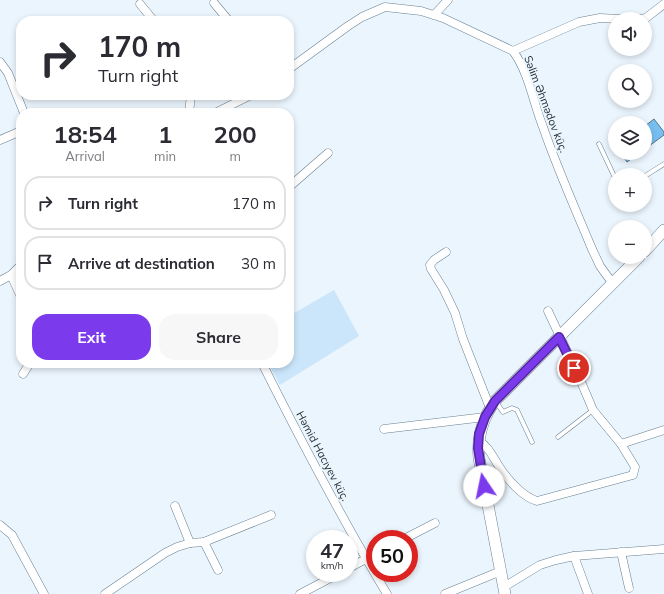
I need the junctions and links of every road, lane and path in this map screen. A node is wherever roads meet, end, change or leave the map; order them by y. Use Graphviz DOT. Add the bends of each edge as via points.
graph roads {
  1 [pos="448,0"];
  2 [pos="214,3"];
  3 [pos="383,3"];
  4 [pos="140,4"];
  5 [pos="664,4"];
  6 [pos="652,13"];
  7 [pos="434,15"];
  8 [pos="150,16"];
  9 [pos="225,16"];
  10 [pos="608,18"];
  11 [pos="513,51"];
  12 [pos="0,62"];
  13 [pos="294,65"];
  14 [pos="16,93"];
  15 [pos="242,100"];
  16 [pos="225,108"];
  17 [pos="16,133"];
  18 [pos="0,140"];
  19 [pos="599,144"];
  20 [pos="328,153"];
  21 [pos="664,164"];
  22 [pos="610,168"];
  23 [pos="652,172"];
  24 [pos="294,183"];
  25 [pos="664,230"];
  26 [pos="652,243"];
  27 [pos="446,252"];
  28 [pos="633,264"];
  29 [pos="16,270"];
  30 [pos="11,275"];
  31 [pos="0,281"];
  32 [pos="613,284"];
  33 [pos="16,286"];
  34 [pos="548,311"];
  35 [pos="559,337"];
  36 [pos="27,368"];
  37 [pos="265,368"];
  38 [pos="23,374"];
  39 [pos="490,409"];
  40 [pos="593,410"];
  41 [pos="384,429"];
  42 [pos="664,430"];
  43 [pos="558,437"];
  44 [pos="478,440"];
  45 [pos="532,442"];
  46 [pos="621,444"];
  47 [pos="175,506"];
  48 [pos="271,515"];
  49 [pos="435,523"];
  50 [pos="0,525"];
  51 [pos="418,532"];
  52 [pos="204,542"];
  53 [pos="190,543"];
  54 [pos="664,549"];
  55 [pos="621,552"];
  56 [pos="574,556"];
  57 [pos="366,559"];
  58 [pos="358,563"];
  59 [pos="218,570"];
  60 [pos="501,571"];
  61 [pos="323,582"];
  62 [pos="380,582"];
  63 [pos="630,588"];
  64 [pos="504,590"];
  65 [pos="44,594"];
  66 [pos="105,594"];
  67 [pos="300,594"];
  68 [pos="387,594"];
  69 [pos="445,594"];
  70 [pos="588,594"];
  1 -- 7 [label="street"];
  2 -- 9 [label="street"];
  3 -- 7 [label="street, Səlim Əhmədov küç."];
  3 -- 13 [label="street, Səlim Əhmədov küç."];
  4 -- 8 [label="street"];
  5 -- 6 [label="street"];
  7 -- 11 [label="street, Səlim Əhmədov küç."];
  10 -- 11 [label="street" via="579,22"];
  11 -- 32 [label="street, Səlim Əhmədov küç." via="525,72 542,127 592,249"];
  12 -- 14 [label="street" via="8,73"];
  15 -- 16 [label="street"];
  17 -- 18 [label="street"];
  19 -- 22 [label="lane"];
  20 -- 24 [label="street"];
  21 -- 23 [label="lane"];
  25 -- 26 [label="main road"];
  27 -- 39 [label="street" via="434,260 430,265 431,269 454,313"];
  28 -- 32 [label="main road"];
  29 -- 30 [label="street"];
  30 -- 31 [label="street"];
  30 -- 33 [label="street"];
  32 -- 35 [label="main road"];
  34 -- 35 [label="street"];
  35 -- 39 [label="main road"];
  35 -- 40 [label="street"];
  36 -- 38 [label="street"];
  37 -- 57 [label="street, Həmid Hacıyev küç."];
  39 -- 41 [label="street"];
  39 -- 44 [label="main road"];
  39 -- 45 [label="lane" via="504,412 512,408 517,410"];
  40 -- 43 [label="lane"];
  40 -- 46 [label="street"];
  42 -- 46 [label="street"];
  44 -- 46 [label="street" via="487,446 512,484 537,501 633,474 635,467"];
  44 -- 60 [label="main road" via="479,458"];
  47 -- 53 [label="street"];
  48 -- 52 [label="street"];
  49 -- 51 [label="street"];
  50 -- 65 [label="street" via="12,535"];
  52 -- 53 [label="street"];
  52 -- 59 [label="street"];
  53 -- 66 [label="street" via="165,553"];
  54 -- 55 [label="street"];
  55 -- 56 [label="street"];
  55 -- 63 [label="street"];
  56 -- 64 [label="street" via="540,565"];
  56 -- 70 [label="street"];
  57 -- 58 [label="street"];
  60 -- 64 [label="main road"];
  60 -- 69 [label="street"];
  61 -- 67 [label="street"];
  62 -- 68 [label="street, Həmid Hacıyev küç."];
}
